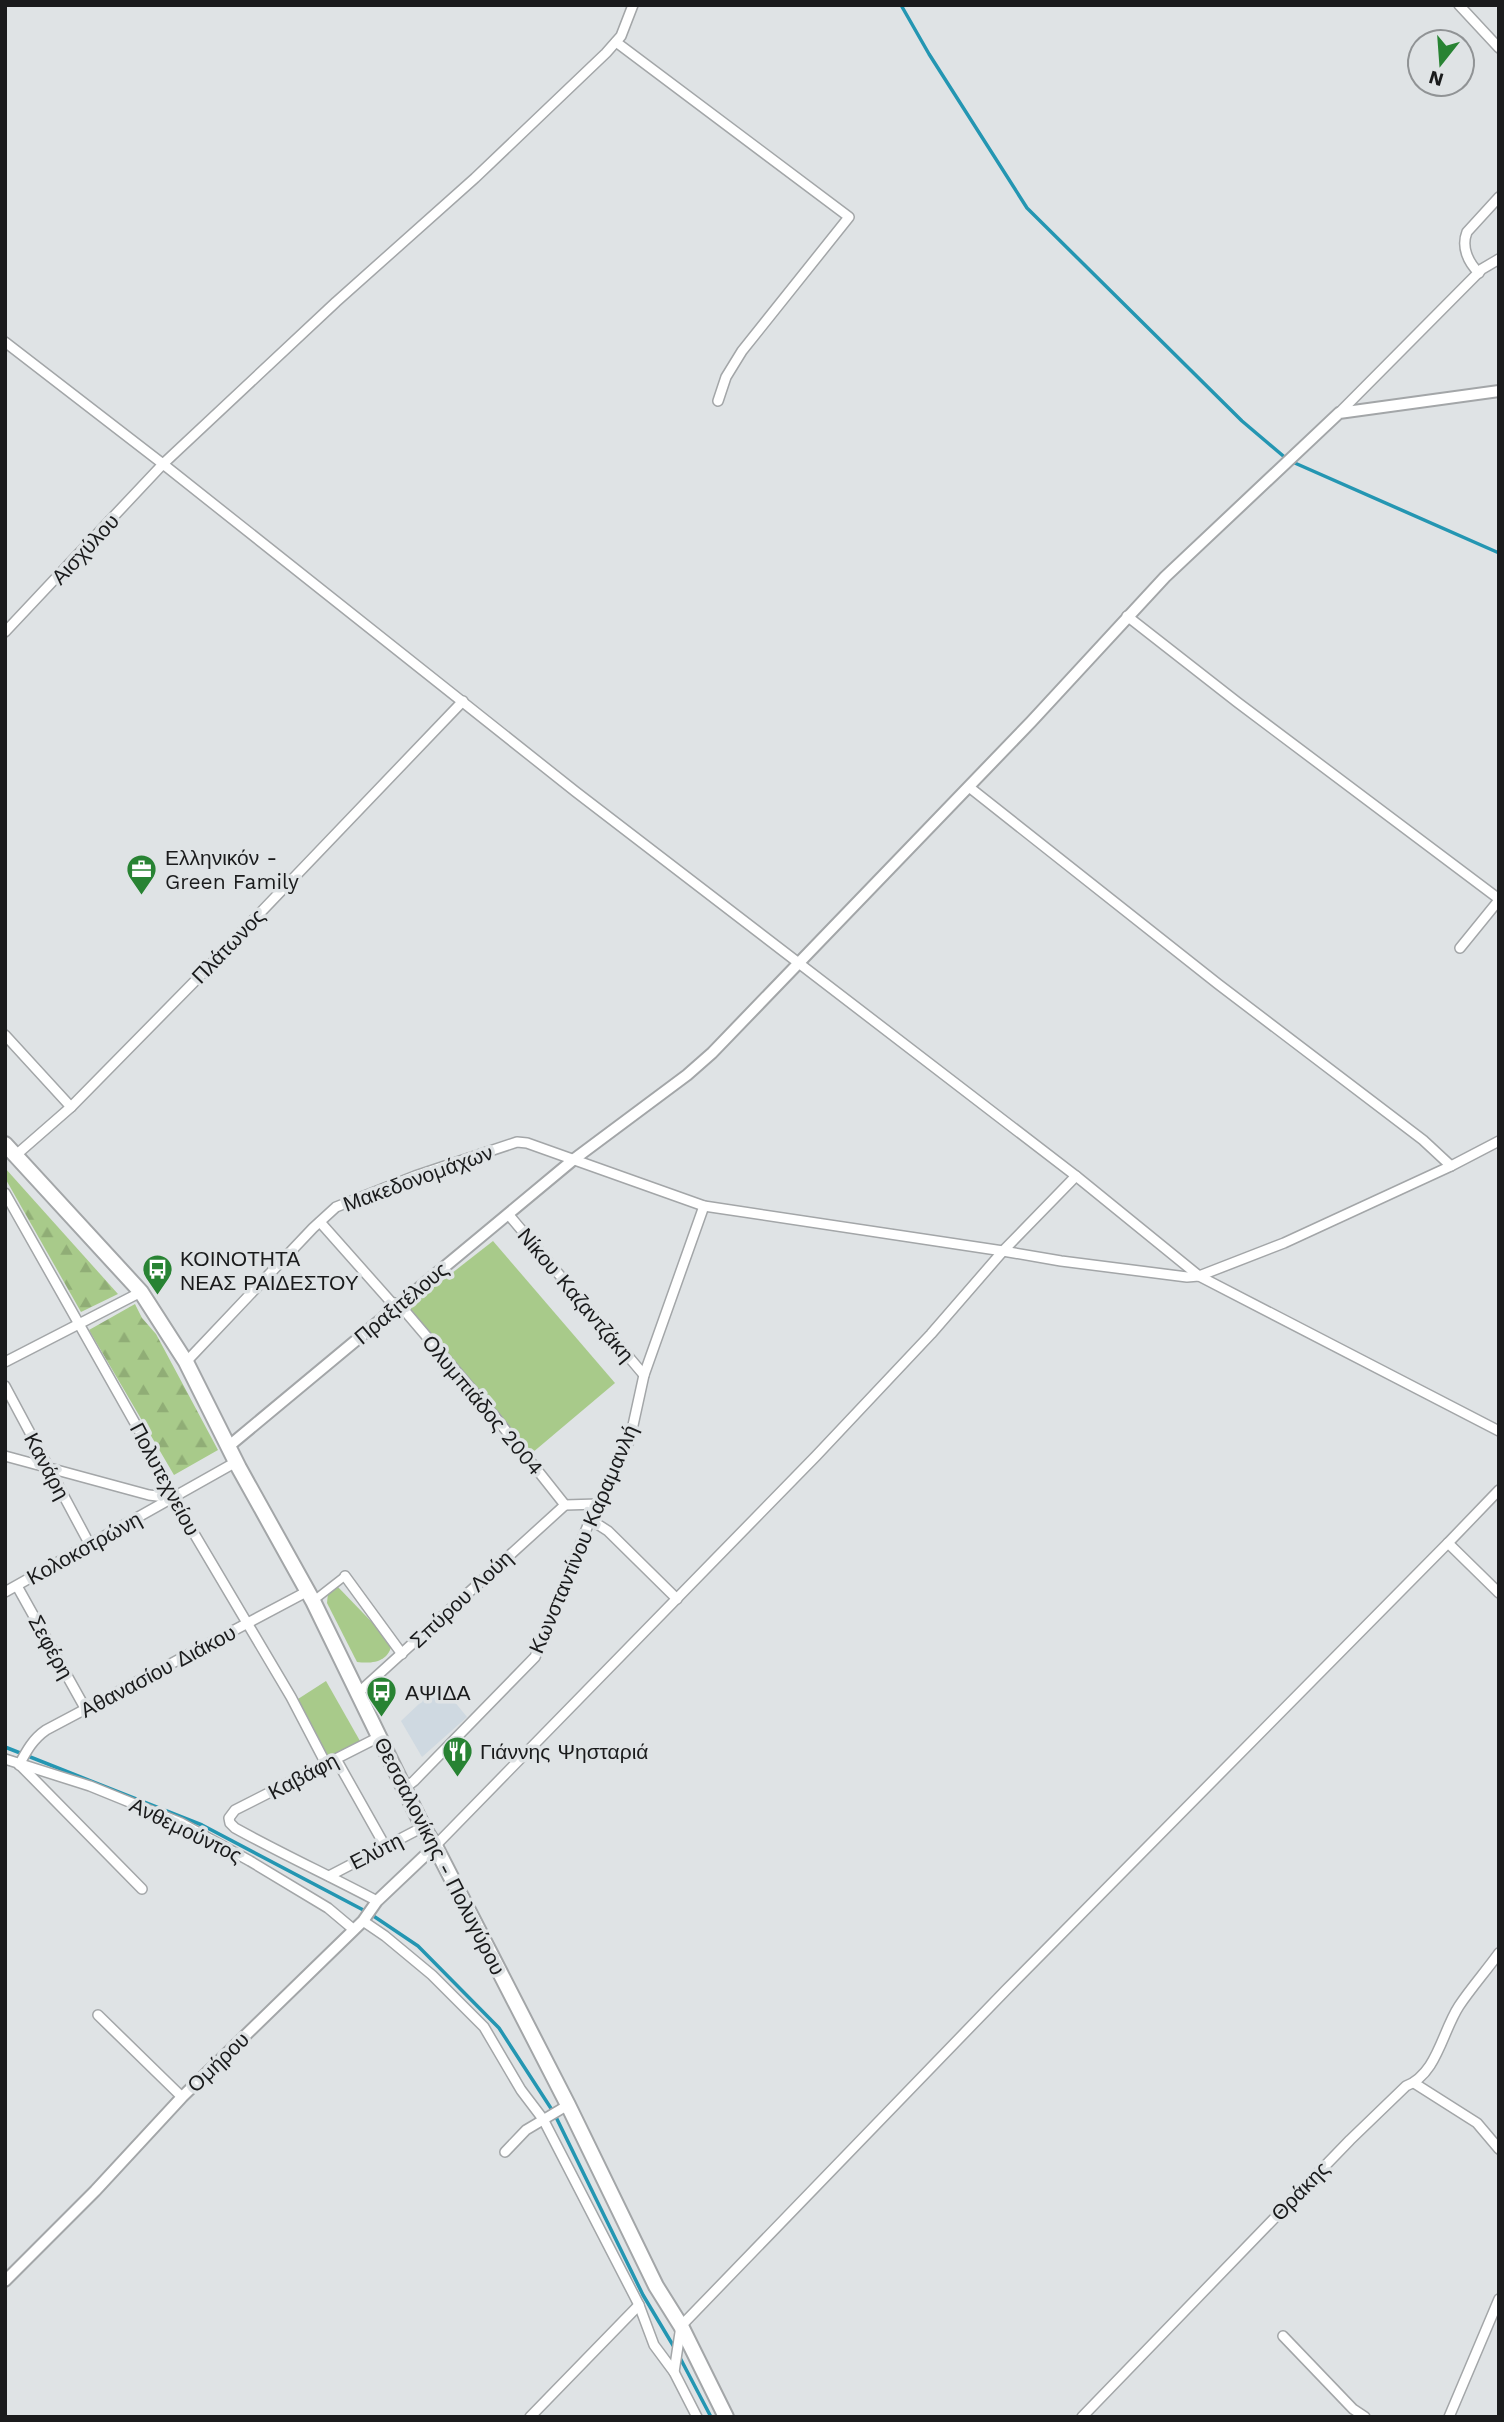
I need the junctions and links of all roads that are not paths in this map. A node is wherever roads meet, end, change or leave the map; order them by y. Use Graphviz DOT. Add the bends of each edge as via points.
graph roads {
  1 [pos="633,5"];
  2 [pos="1459,5"];
  3 [pos="616,42"];
  4 [pos="1499,48"];
  5 [pos="1499,197"];
  6 [pos="1499,259"];
  7 [pos="1479,273"];
  8 [pos="5,342"];
  9 [pos="1499,391"];
  10 [pos="718,401"];
  11 [pos="1339,413"];
  12 [pos="163,464"];
  13 [pos="1127,616"];
  14 [pos="5,632"];
  15 [pos="463,701"];
  16 [pos="969,787"];
  17 [pos="1499,899"];
  18 [pos="1460,947"];
  19 [pos="800,964"];
  20 [pos="5,1035"];
  21 [pos="71,1107"];
  22 [pos="1499,1141"];
  23 [pos="5,1144"];
  24 [pos="16,1155"];
  25 [pos="573,1160"];
  26 [pos="1451,1166"];
  27 [pos="1076,1176"];
  28 [pos="5,1193"];
  29 [pos="704,1206"];
  30 [pos="508,1214"];
  31 [pos="320,1222"];
  32 [pos="1003,1251"];
  33 [pos="1199,1276"];
  34 [pos="141,1292"];
  35 [pos="399,1304"];
  36 [pos="78,1324"];
  37 [pos="5,1362"];
  38 [pos="186,1362"];
  39 [pos="644,1375"];
  40 [pos="5,1385"];
  41 [pos="1499,1431"];
  42 [pos="229,1446"];
  43 [pos="5,1457"];
  44 [pos="236,1462"];
  45 [pos="48,1468"];
  46 [pos="1499,1490"];
  47 [pos="173,1498"];
  48 [pos="598,1504"];
  49 [pos="565,1505"];
  50 [pos="591,1520"];
  51 [pos="1448,1544"];
  52 [pos="90,1545"];
  53 [pos="345,1576"];
  54 [pos="17,1586"];
  55 [pos="5,1592"];
  56 [pos="1499,1593"];
  57 [pos="311,1596"];
  58 [pos="677,1599"];
  59 [pos="246,1624"];
  60 [pos="402,1654"];
  61 [pos="357,1694"];
  62 [pos="85,1709"];
  63 [pos="379,1737"];
  64 [pos="5,1759"];
  65 [pos="336,1759"];
  66 [pos="326,1764"];
  67 [pos="19,1765"];
  68 [pos="405,1788"];
  69 [pos="229,1818"];
  70 [pos="423,1827"];
  71 [pos="385,1846"];
  72 [pos="435,1846"];
  73 [pos="329,1876"];
  74 [pos="142,1889"];
  75 [pos="377,1901"];
  76 [pos="363,1921"];
  77 [pos="353,1930"];
  78 [pos="1499,1954"];
  79 [pos="98,2015"];
  80 [pos="1414,2083"];
  81 [pos="182,2097"];
  82 [pos="568,2105"];
  83 [pos="543,2119"];
  84 [pos="1499,2149"];
  85 [pos="505,2151"];
  86 [pos="5,2281"];
  87 [pos="1499,2299"];
  88 [pos="639,2305"];
  89 [pos="681,2326"];
  90 [pos="1283,2336"];
  91 [pos="674,2372"];
  92 [pos="530,2417"];
  93 [pos="697,2417"];
  94 [pos="726,2417"];
  95 [pos="1082,2417"];
  96 [pos="1365,2417"];
  97 [pos="1450,2417"];
  1 -- 3 [label="street"];
  2 -- 4 [label="street"];
  3 -- 10 [label="street" via="849,217 742,351"];
  3 -- 12 [label="street, Αισχύλου"];
  5 -- 7 [label="street" via="1464,239 1471,265"];
  6 -- 7 [label="street"];
  7 -- 11 [label="street"];
  8 -- 12 [label="street"];
  9 -- 11 [label="street"];
  11 -- 13 [label="street, Πραξιτέλους"];
  12 -- 14 [label="street, Αισχύλου"];
  12 -- 15 [label="street"];
  13 -- 16 [label="street, Πραξιτέλους"];
  13 -- 17 [label="street"];
  15 -- 19 [label="street"];
  15 -- 21 [label="street, Πλάτωνος"];
  16 -- 19 [label="street, Πραξιτέλους"];
  16 -- 26 [label="street"];
  17 -- 18 [label="street"];
  19 -- 25 [label="street, Πραξιτέλους" via="704,1060"];
  19 -- 27 [label="street"];
  20 -- 21 [label="street"];
  21 -- 24 [label="street, Πλάτωνος"];
  22 -- 26 [label="street"];
  23 -- 24 [label="main road, Θεσσαλονίκης - Πολυγύρου"];
  24 -- 34 [label="main road, Θεσσαλονίκης - Πολυγύρου"];
  25 -- 29 [label="street, Μακεδονομάχων"];
  25 -- 30 [label="street, Πραξιτέλους"];
  25 -- 31 [label="street, Μακεδονομάχων" via="517,1142 336,1207"];
  26 -- 33 [label="street" via="1284,1243"];
  27 -- 32 [label="street"];
  27 -- 33 [label="street"];
  28 -- 36 [label="street, Πολυτεχνείου"];
  29 -- 32 [label="street, Μακεδονομάχων"];
  29 -- 39 [label="street, Κωνσταντίνου Καραμανλή"];
  30 -- 35 [label="street, Πραξιτέλους"];
  30 -- 39 [label="street, Νίκου Καζαντζάκη"];
  31 -- 35 [label="street, Ολυμπιάδος 2004" via="391,1302"];
  31 -- 38 [label="street, Μακεδονομάχων"];
  32 -- 33 [label="street, Μακεδονομάχων"];
  32 -- 58 [label="street" via="904,1362"];
  33 -- 41 [label="street"];
  34 -- 36 [label="street"];
  34 -- 38 [label="main road, Θεσσαλονίκης - Πολυγύρου"];
  35 -- 42 [label="street, Πραξιτέλους"];
  35 -- 49 [label="street, Ολυμπιάδος 2004"];
  36 -- 37 [label="street"];
  36 -- 47 [label="street, Πολυτεχνείου"];
  38 -- 42 [label="main road, Θεσσαλονίκης - Πολυγύρου"];
  39 -- 48 [label="street, Κωνσταντίνου Καραμανλή" via="630,1439"];
  40 -- 45 [label="street, Κανάρη"];
  42 -- 44 [label="main road, Θεσσαλονίκης - Πολυγύρου"];
  43 -- 45 [label="street"];
  44 -- 47 [label="street, Κολοκοτρώνη"];
  44 -- 57 [label="main road, Θεσσαλονίκης - Πολυγύρου"];
  45 -- 47 [label="street"];
  45 -- 52 [label="street, Κανάρη"];
  46 -- 51 [label="street"];
  47 -- 52 [label="street, Κολοκοτρώνη"];
  47 -- 59 [label="street, Πολυτεχνείου"];
  48 -- 49 [label="street"];
  48 -- 50 [label="street, Κωνσταντίνου Καραμανλή"];
  49 -- 60 [label="street, Σπύρου Λούη"];
  50 -- 58 [label="street"];
  50 -- 68 [label="street, Κωνσταντίνου Καραμανλή" via="535,1657"];
  51 -- 56 [label="street"];
  51 -- 89 [label="street"];
  52 -- 54 [label="street, Κολοκοτρώνη"];
  53 -- 57 [label="street"];
  53 -- 60 [label="street"];
  54 -- 55 [label="street, Κολοκοτρώνη"];
  54 -- 62 [label="street, Σεφέρη"];
  57 -- 59 [label="street, Αθανασίου Διάκου"];
  57 -- 61 [label="main road, Θεσσαλονίκης - Πολυγύρου"];
  58 -- 72 [label="street"];
  59 -- 62 [label="street, Αθανασίου Διάκου"];
  59 -- 66 [label="street, Πολυτεχνείου"];
  60 -- 61 [label="street, Σπύρου Λούη"];
  61 -- 63 [label="main road, Θεσσαλονίκης - Πολυγύρου"];
  62 -- 67 [label="street, Αθανασίου Διάκου" via="36,1737"];
  63 -- 65 [label="street, Καβάφη"];
  63 -- 68 [label="main road, Θεσσαλονίκης - Πολυγύρου"];
  64 -- 67 [label="street, Ανθεμούντος"];
  65 -- 66 [label="street, Καβάφη"];
  65 -- 71 [label="street"];
  66 -- 69 [label="street, Καβάφη" via="236,1810"];
  67 -- 74 [label="street"];
  67 -- 77 [label="street, Ανθεμούντος" via="90,1786 181,1823 328,1908"];
  68 -- 70 [label="main road, Θεσσαλονίκης - Πολυγύρου"];
  69 -- 73 [label="street, Ανθεμούντος" via="235,1828"];
  70 -- 71 [label="street, Ελύτη"];
  70 -- 72 [label="main road, Θεσσαλονίκης - Πολυγύρου"];
  71 -- 73 [label="street, Ελύτη"];
  72 -- 75 [label="street, Ομήρου"];
  72 -- 82 [label="main road, Θεσσαλονίκης - Πολυγύρου"];
  73 -- 75 [label="street, Ανθεμούντος"];
  75 -- 76 [label="street, Ομήρου"];
  76 -- 77 [label="street, Ομήρου"];
  76 -- 83 [label="street" via="432,1975 484,2027"];
  77 -- 81 [label="street, Ομήρου"];
  78 -- 80 [label="street, Θράκης" via="1459,2006 1428,2068"];
  79 -- 81 [label="street"];
  80 -- 84 [label="street" via="1477,2123"];
  80 -- 95 [label="street, Θράκης" via="1350,2140"];
  81 -- 86 [label="street, Ομήρου"];
  82 -- 83 [label="street"];
  82 -- 89 [label="main road, Θεσσαλονίκης - Πολυγύρου" via="656,2286"];
  83 -- 85 [label="street"];
  83 -- 88 [label="street"];
  87 -- 97 [label="street"];
  88 -- 91 [label="street" via="654,2345"];
  88 -- 92 [label="street"];
  89 -- 91 [label="street"];
  89 -- 94 [label="main road, Θεσσαλονίκης - Πολυγύρου"];
  90 -- 96 [label="street"];
  91 -- 93 [label="street"];
}
